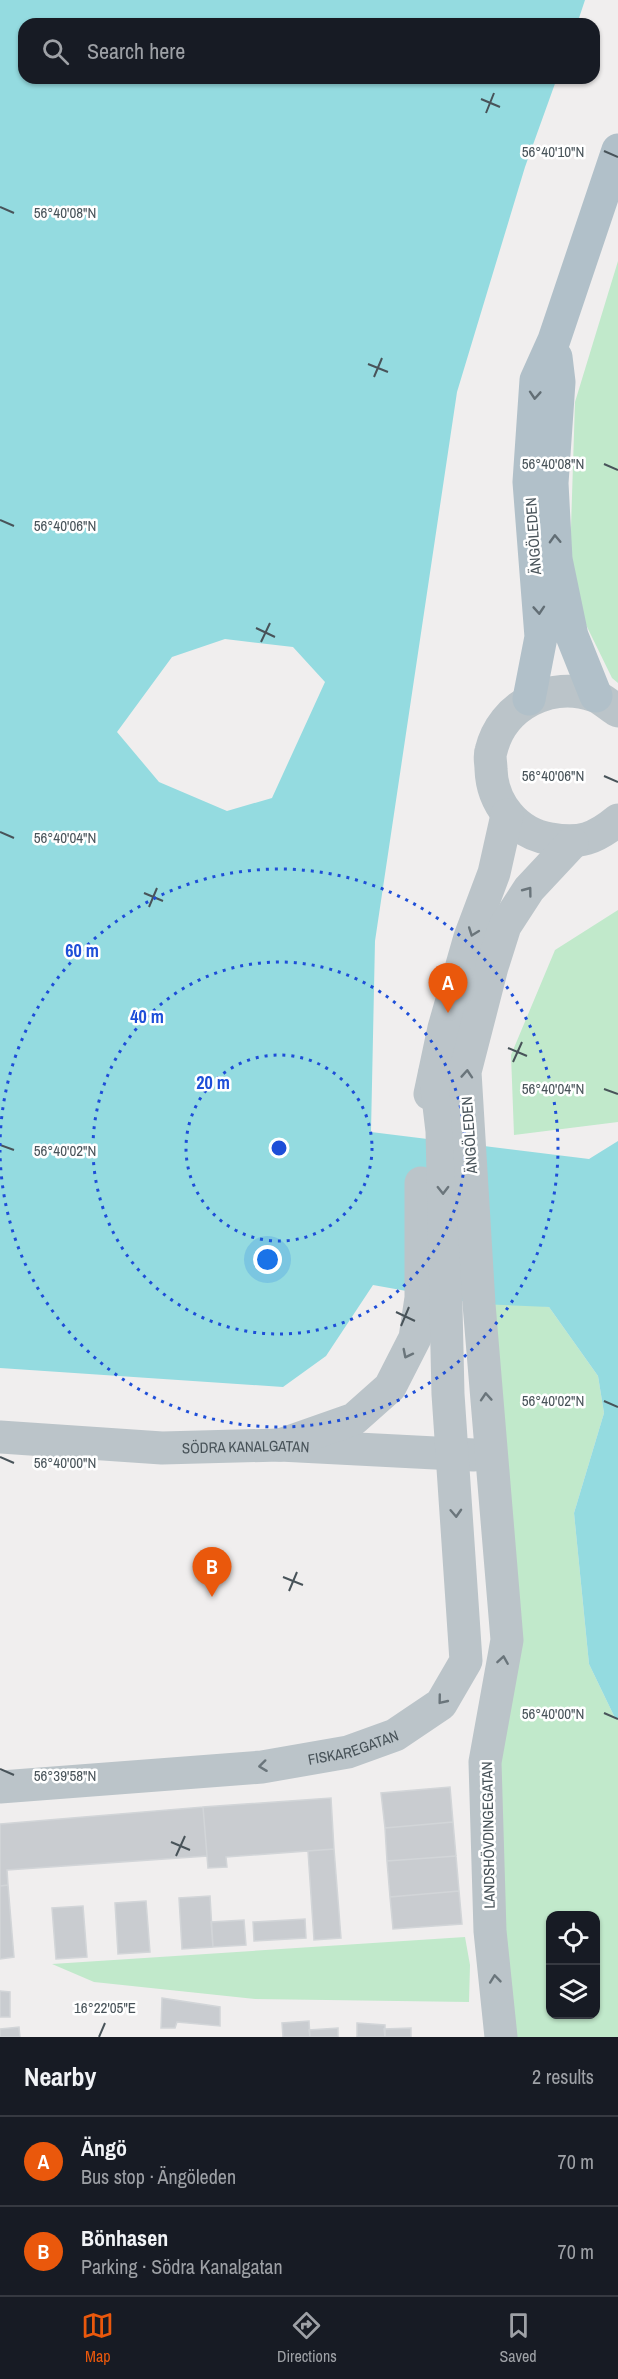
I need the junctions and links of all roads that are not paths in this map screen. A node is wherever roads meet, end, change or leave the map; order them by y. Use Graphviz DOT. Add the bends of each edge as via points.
graph roads {
  1 [pos="618,150"];
  2 [pos="554,340"];
  3 [pos="529,699"];
  4 [pos="607,704"];
  5 [pos="507,815"];
  6 [pos="618,820"];
  7 [pos="572,843"];
  8 [pos="444,1131"];
  9 [pos="433,1302"];
  10 [pos="0,1437"];
  11 [pos="280,1445"];
  12 [pos="453,1455"];
  13 [pos="490,1455"];
  14 [pos="0,1787"];
  15 [pos="501,2037"];
  1 -- 2 [label="main road, ÄNGÖLEDEN"];
  2 -- 3 [label="main road, ÄNGÖLEDEN, one-way" via="536,380 530,470 541,638"];
  4 -- 2 [label="main road, ÄNGÖLEDEN, one-way" via="572,636 555,560 552,483 559,382"];
  3 -- 4 [label="street, ÄNGÖLEDEN" via="562,690"];
  3 -- 5 [label="street, ÄNGÖLEDEN" via="504,721 490,752 491,785"];
  5 -- 7 [label="street, ÄNGÖLEDEN" via="536,837"];
  5 -- 8 [label="street, ÄNGÖLEDEN, one-way" via="494,873 470,937 444,1028 435,1072"];
  6 -- 7 [label="street, ÄNGÖLEDEN" via="600,835"];
  8 -- 7 [label="street, ÄNGÖLEDEN, one-way" via="465,1072 505,926 529,889"];
  8 -- 9 [label="street, ÄNGÖLEDEN, one-way"];
  13 -- 8 [label="street, ÄNGÖLEDEN, one-way" via="479,1304"];
  9 -- 11 [label="street, ÄNGÖLEDEN, one-way" via="390,1387 354,1419"];
  9 -- 12 [label="street, ÄNGÖLEDEN"];
  10 -- 11 [label="street, SÖDRA KANALGATAN" via="162,1448"];
  11 -- 12 [label="street, SÖDRA KANALGATAN"];
  12 -- 13 [label="street, SÖDRA KANALGATAN"];
  12 -- 14 [label="street, FISKAREGATAN, one-way" via="466,1661 441,1704 395,1735 348,1752 262,1767"];
  15 -- 13 [label="street, LANDSHÖVDINGEGATAN, one-way" via="490,1931 485,1762 507,1640"];
}
